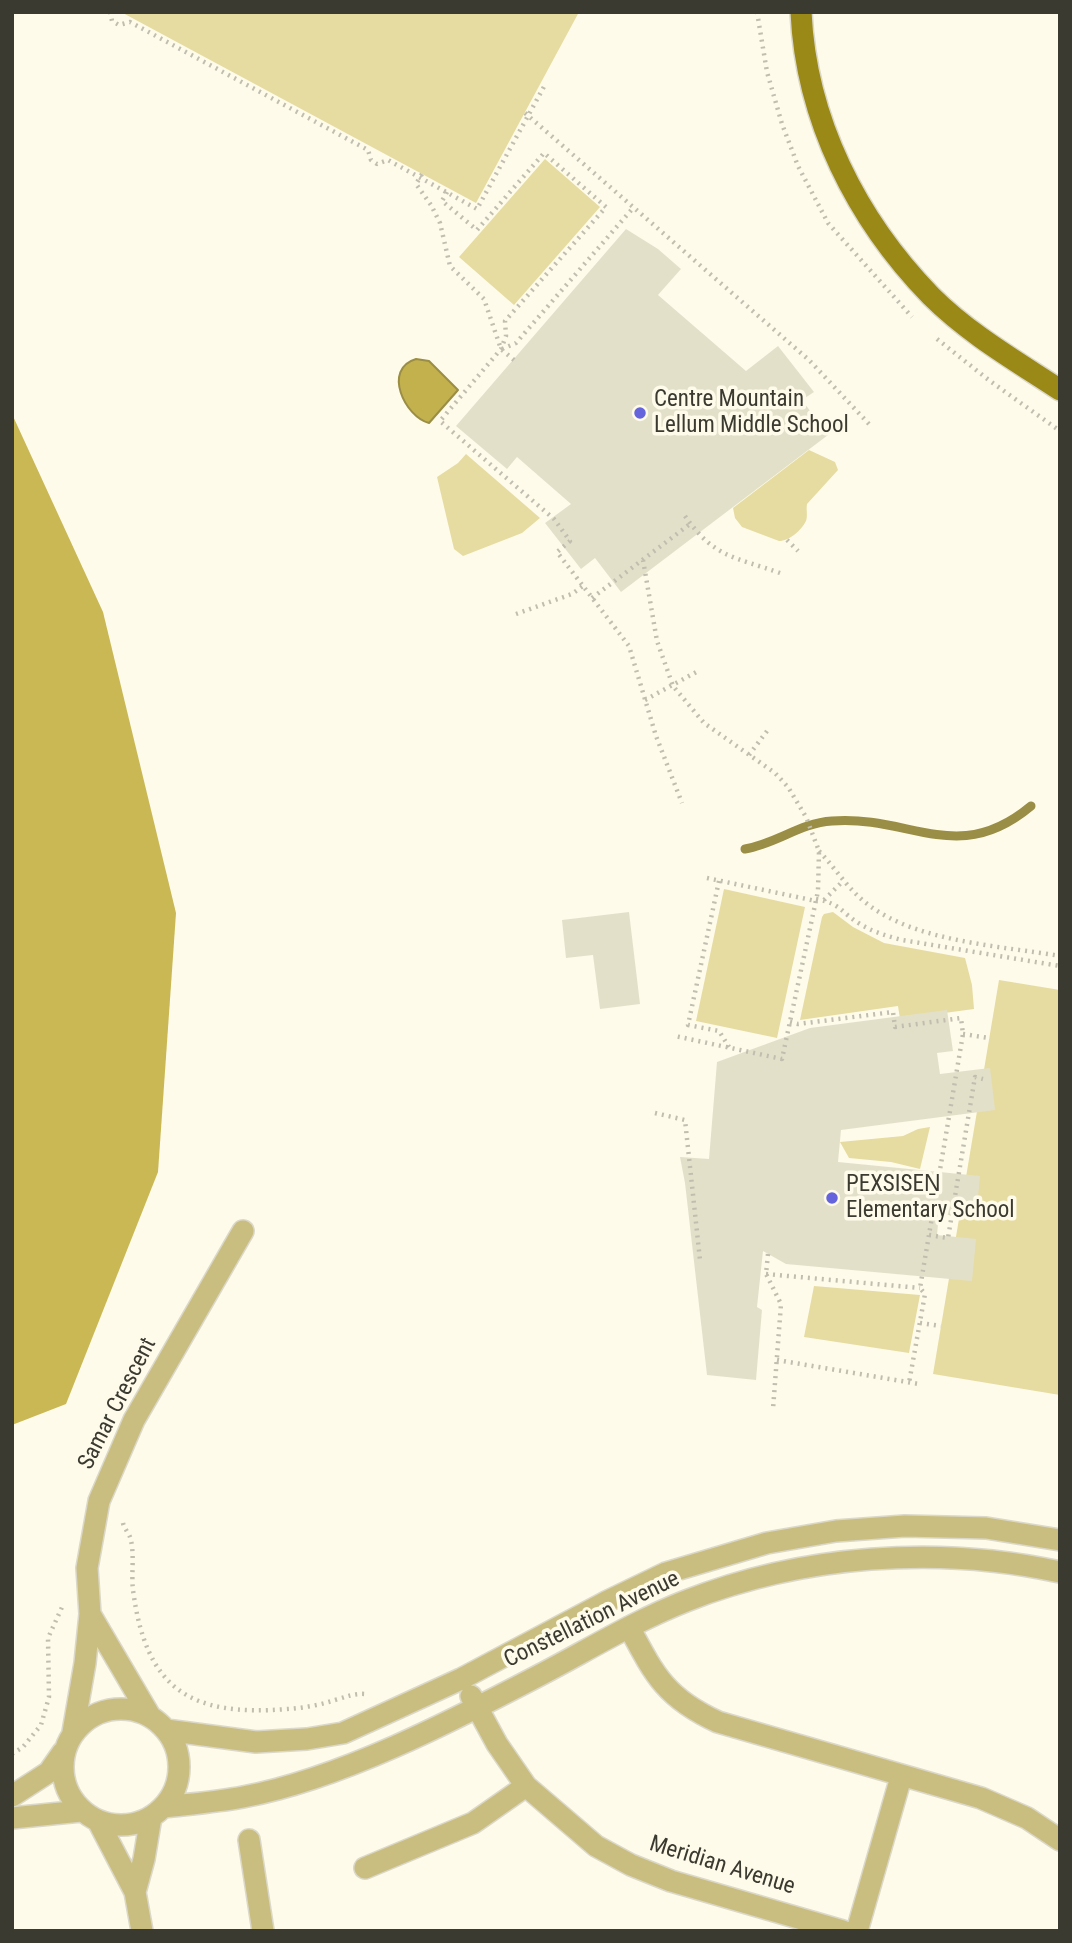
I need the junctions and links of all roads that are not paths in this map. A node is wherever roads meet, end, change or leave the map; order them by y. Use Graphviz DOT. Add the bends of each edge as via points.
graph roads {
  1 [pos="801,12"];
  2 [pos="1060,390"];
  3 [pos="243,1231"];
  4 [pos="1060,1540"];
  5 [pos="1060,1573"];
  6 [pos="90,1615"];
  7 [pos="629,1628"];
  8 [pos="461,1679"];
  9 [pos="477,1706"];
  10 [pos="158,1723"];
  11 [pos="73,1732"];
  12 [pos="63,1752"];
  13 [pos="901,1777"];
  14 [pos="526,1786"];
  15 [pos="12,1796"];
  16 [pos="158,1812"];
  17 [pos="89,1816"];
  18 [pos="12,1818"];
  19 [pos="249,1840"];
  20 [pos="1060,1840"];
  21 [pos="365,1868"];
  22 [pos="135,1892"];
  23 [pos="142,1931"];
  24 [pos="263,1931"];
  25 [pos="843,1931"];
  26 [pos="857,1931"];
  1 -- 2 [label="main road" via="810,81 829,144 852,193 932,296 986,342"];
  3 -- 6 [label="street, Samar Crescent" via="134,1420 99,1501 87,1568"];
  4 -- 8 [label="street, Constellation Avenue" via="986,1528 905,1526 767,1543 666,1573"];
  5 -- 7 [label="street, Constellation Avenue" via="1028,1565 943,1558 873,1559 749,1580 686,1601"];
  6 -- 10 [label="street, Samar Crescent"];
  6 -- 11 [label="street, Samar Crescent"];
  7 -- 9 [label="street, Constellation Avenue"];
  7 -- 13 [label="street" via="650,1667 691,1710"];
  8 -- 9 [label="street, Meridian Avenue"];
  8 -- 10 [label="street, Constellation Avenue" via="342,1733 307,1739 256,1742"];
  9 -- 14 [label="street, Meridian Avenue"];
  9 -- 16 [label="street, Constellation Avenue" via="338,1769 277,1789"];
  10 -- 11 [label="street" via="130,1709 108,1709"];
  10 -- 16 [label="street" via="175,1744 179,1760 173,1793"];
  11 -- 12 [label="street"];
  12 -- 15 [label="street" via="49,1772"];
  12 -- 17 [label="street" via="62,1773 68,1793"];
  13 -- 20 [label="street" via="981,1798 1027,1818"];
  13 -- 26 [label="street"];
  14 -- 21 [label="street" via="473,1823"];
  14 -- 25 [label="street, Meridian Avenue" via="596,1846 631,1865"];
  16 -- 17 [label="street" via="125,1825"];
  16 -- 22 [label="street"];
  17 -- 18 [label="street"];
  17 -- 22 [label="street"];
  19 -- 24 [label="street"];
  22 -- 23 [label="street"];
}
